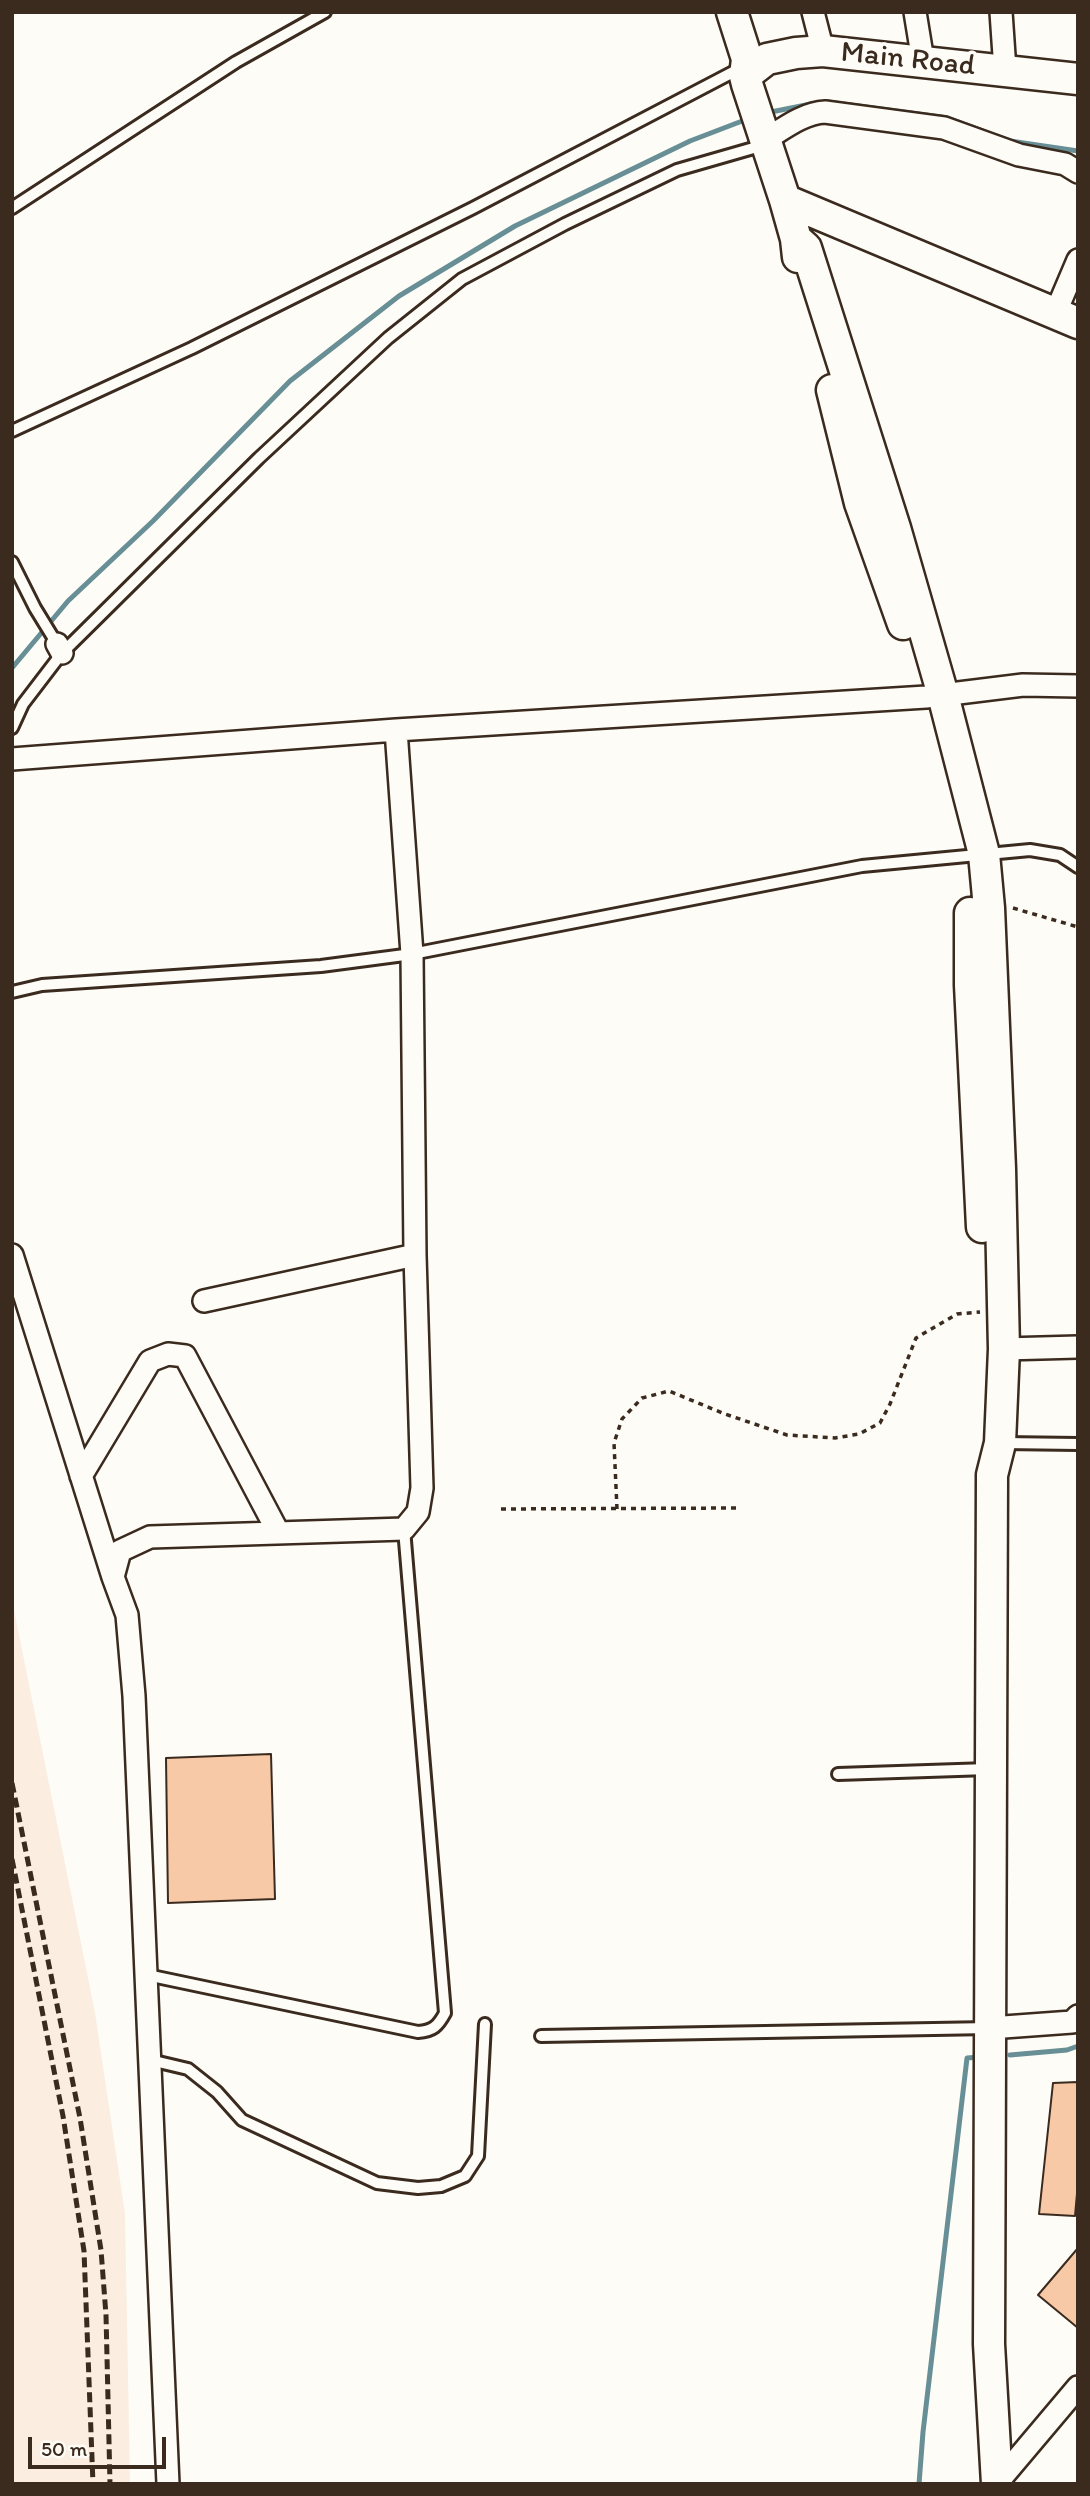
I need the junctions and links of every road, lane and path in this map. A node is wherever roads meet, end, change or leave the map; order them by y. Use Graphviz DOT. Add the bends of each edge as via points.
graph roads {
  1 [pos="325,12"];
  2 [pos="717,12"];
  3 [pos="733,12"];
  4 [pos="813,12"];
  5 [pos="915,12"];
  6 [pos="1001,12"];
  7 [pos="824,51"];
  8 [pos="923,61"];
  9 [pos="1006,70"];
  10 [pos="741,73"];
  11 [pos="1078,79"];
  12 [pos="765,140"];
  13 [pos="1078,172"];
  14 [pos="785,200"];
  15 [pos="12,208"];
  16 [pos="1078,260"];
  17 [pos="1066,318"];
  18 [pos="12,431"];
  19 [pos="12,562"];
  20 [pos="59,649"];
  21 [pos="1078,686"];
  22 [pos="934,696"];
  23 [pos="12,728"];
  24 [pos="396,730"];
  25 [pos="12,759"];
  26 [pos="975,855"];
  27 [pos="1078,867"];
  28 [pos="989,908"];
  29 [pos="1078,927"];
  30 [pos="412,954"];
  31 [pos="12,992"];
  32 [pos="12,1255"];
  33 [pos="415,1255"];
  34 [pos="204,1301"];
  35 [pos="986,1312"];
  36 [pos="1078,1347"];
  37 [pos="1004,1349"];
  38 [pos="1000,1443"];
  39 [pos="1078,1444"];
  40 [pos="992,1475"];
  41 [pos="80,1476"];
  42 [pos="737,1508"];
  43 [pos="501,1509"];
  44 [pos="617,1509"];
  45 [pos="404,1529"];
  46 [pos="278,1532"];
  47 [pos="113,1577"];
  48 [pos="990,1769"];
  49 [pos="838,1774"];
  50 [pos="147,1975"];
  51 [pos="1078,2016"];
  52 [pos="485,2024"];
  53 [pos="990,2028"];
  54 [pos="541,2036"];
  55 [pos="150,2060"];
  56 [pos="1078,2387"];
  57 [pos="997,2483"];
  58 [pos="168,2484"];
  1 -- 15 [label="lane" via="236,62"];
  2 -- 10 [label="street" via="732,65"];
  3 -- 10 [label="street" via="747,59"];
  4 -- 7 [label="street"];
  5 -- 8 [label="street"];
  6 -- 9 [label="street"];
  7 -- 8 [label="street, Main Road"];
  7 -- 10 [label="street, Main Road" via="767,59"];
  8 -- 9 [label="street, Main Road"];
  9 -- 11 [label="street, Main Road"];
  10 -- 12 [label="street"];
  10 -- 18 [label="lane" via="192,348"];
  12 -- 13 [label="street" via="804,117 825,112 944,128 1019,155 1065,164"];
  12 -- 14 [label="street"];
  12 -- 20 [label="lane" via="677,170 462,279 388,338"];
  14 -- 17 [label="street"];
  14 -- 22 [label="street" via="860,503"];
  16 -- 17 [label="street"];
  19 -- 20 [label="lane"];
  20 -- 23 [label="lane"];
  21 -- 22 [label="street" via="1023,685"];
  22 -- 24 [label="street"];
  22 -- 26 [label="street"];
  24 -- 25 [label="street"];
  24 -- 30 [label="street"];
  26 -- 27 [label="lane" via="1030,850 1060,855"];
  26 -- 28 [label="street"];
  26 -- 30 [label="lane" via="862,866"];
  26 -- 35 [label="street"];
  28 -- 29 [label="path" via="1026,911"];
  28 -- 37 [label="street"];
  30 -- 31 [label="lane" via="42,985"];
  30 -- 33 [label="street"];
  32 -- 41 [label="street"];
  33 -- 34 [label="street"];
  33 -- 45 [label="street" via="422,1488 418,1512"];
  35 -- 40 [label="street" via="984,1400 986,1453"];
  35 -- 44 [label="path" via="957,1314 916,1338 880,1423 859,1434 835,1438 787,1435 669,1391 642,1398 622,1419 614,1443"];
  36 -- 37 [label="street"];
  37 -- 38 [label="street"];
  38 -- 39 [label="lane"];
  38 -- 40 [label="street"];
  40 -- 48 [label="street"];
  41 -- 46 [label="street" via="150,1362 168,1354 185,1356"];
  41 -- 47 [label="street"];
  42 -- 44 [label="path"];
  43 -- 44 [label="path"];
  45 -- 46 [label="street"];
  45 -- 50 [label="lane" via="445,2013 438,2026 418,2032"];
  46 -- 47 [label="street" via="150,1537 120,1551"];
  47 -- 50 [label="street" via="127,1615 134,1696"];
  48 -- 49 [label="lane"];
  48 -- 53 [label="street"];
  50 -- 55 [label="street"];
  51 -- 53 [label="street" via="1072,2022"];
  52 -- 55 [label="lane" via="478,2156 466,2176 441,2186 377,2183 242,2120 188,2069"];
  53 -- 54 [label="lane"];
  53 -- 57 [label="street" via="989,2344"];
  55 -- 58 [label="street"];
  56 -- 57 [label="street"];
}
